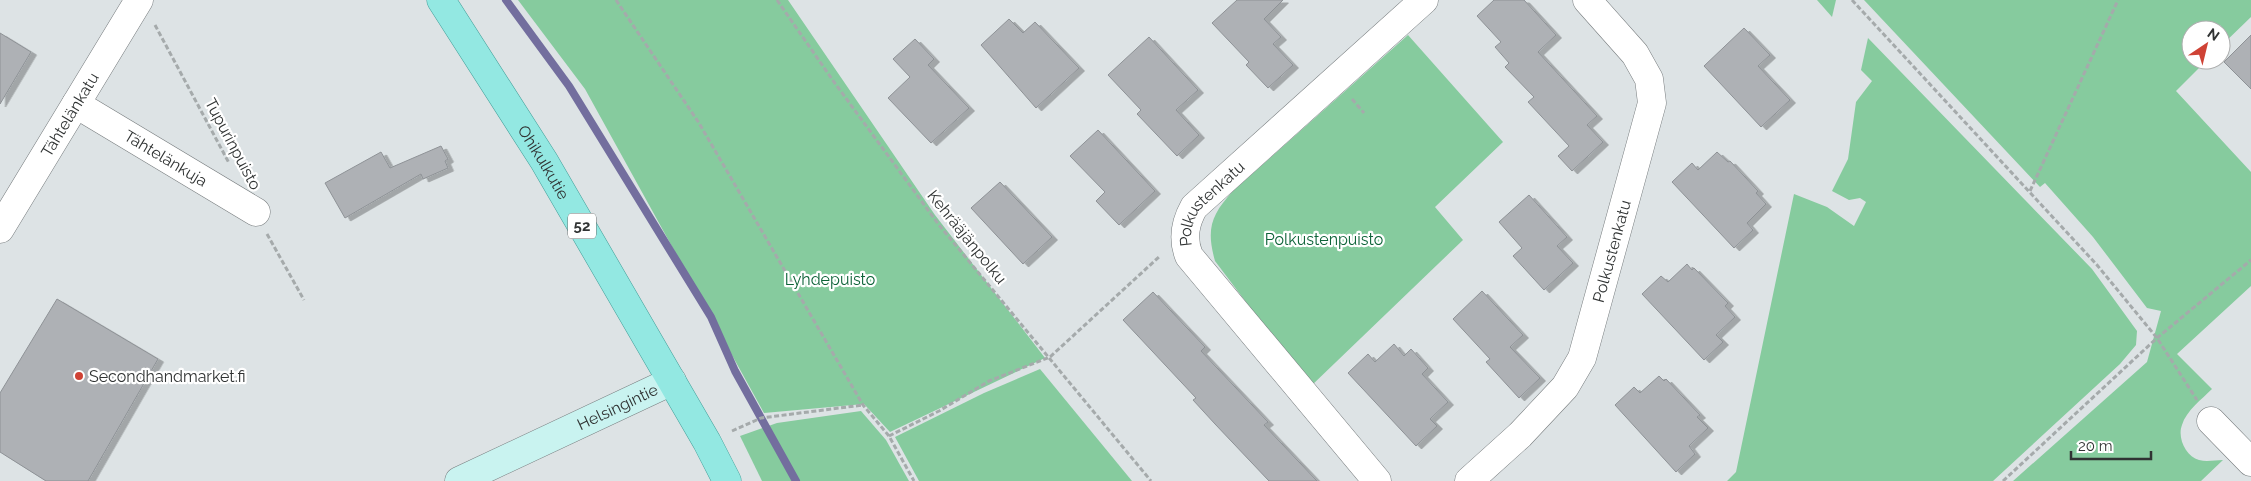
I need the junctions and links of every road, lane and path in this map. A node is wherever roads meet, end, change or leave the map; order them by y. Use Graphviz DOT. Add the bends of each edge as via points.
graph roads {
  1 [pos="441,0"];
  2 [pos="616,0"];
  3 [pos="777,0"];
  4 [pos="1424,0"];
  5 [pos="1587,0"];
  6 [pos="1852,0"];
  7 [pos="2118,0"];
  8 [pos="145,8"];
  9 [pos="76,104"];
  10 [pos="233,170"];
  11 [pos="2030,191"];
  12 [pos="256,212"];
  13 [pos="0,229"];
  14 [pos="1185,233"];
  15 [pos="2251,260"];
  16 [pos="304,300"];
  17 [pos="2157,338"];
  18 [pos="1050,357"];
  19 [pos="672,381"];
  20 [pos="863,405"];
  21 [pos="2211,421"];
  22 [pos="889,436"];
  23 [pos="707,442"];
  24 [pos="2251,462"];
  25 [pos="459,481"];
  26 [pos="727,481"];
  27 [pos="914,481"];
  28 [pos="1150,481"];
  29 [pos="1377,481"];
  30 [pos="1469,481"];
  31 [pos="2003,481"];
  1 -- 19 [label="main road, Ohikulkutie / 52" via="544,161"];
  2 -- 20 [label="path" via="699,123"];
  3 -- 18 [label="path, Kehrääjänpolku" via="939,225"];
  4 -- 14 [label="street, Polkustenkatu" via="1194,207 1186,220"];
  5 -- 30 [label="street, Polkustenkatu" via="1635,54 1649,79 1652,103 1582,358 1565,386 1520,435"];
  6 -- 11 [label="path"];
  7 -- 11 [label="path"];
  8 -- 9 [label="street, Tähtelänkatu"];
  8 -- 10 [label="path, Tupurinpuisto"];
  9 -- 12 [label="street, Tähtelänkuja"];
  9 -- 13 [label="street, Tähtelänkatu"];
  11 -- 17 [label="path"];
  12 -- 16 [label="path, Tupurinpuisto"];
  14 -- 18 [label="path"];
  14 -- 29 [label="street, Polkustenkatu" via="1189,256"];
  15 -- 17 [label="path"];
  17 -- 21 [label="path"];
  17 -- 31 [label="path"];
  18 -- 22 [label="path" via="989,381"];
  18 -- 28 [label="path, Kehrääjänpolku"];
  19 -- 23 [label="main road, Helsingintie / 52"];
  19 -- 25 [label="main road, Helsingintie"];
  20 -- 22 [label="path"];
  20 -- 23 [label="path" via="761,418"];
  21 -- 24 [label="street"];
  22 -- 27 [label="path"];
  23 -- 26 [label="main road, Helsingintie / 52"];
}
